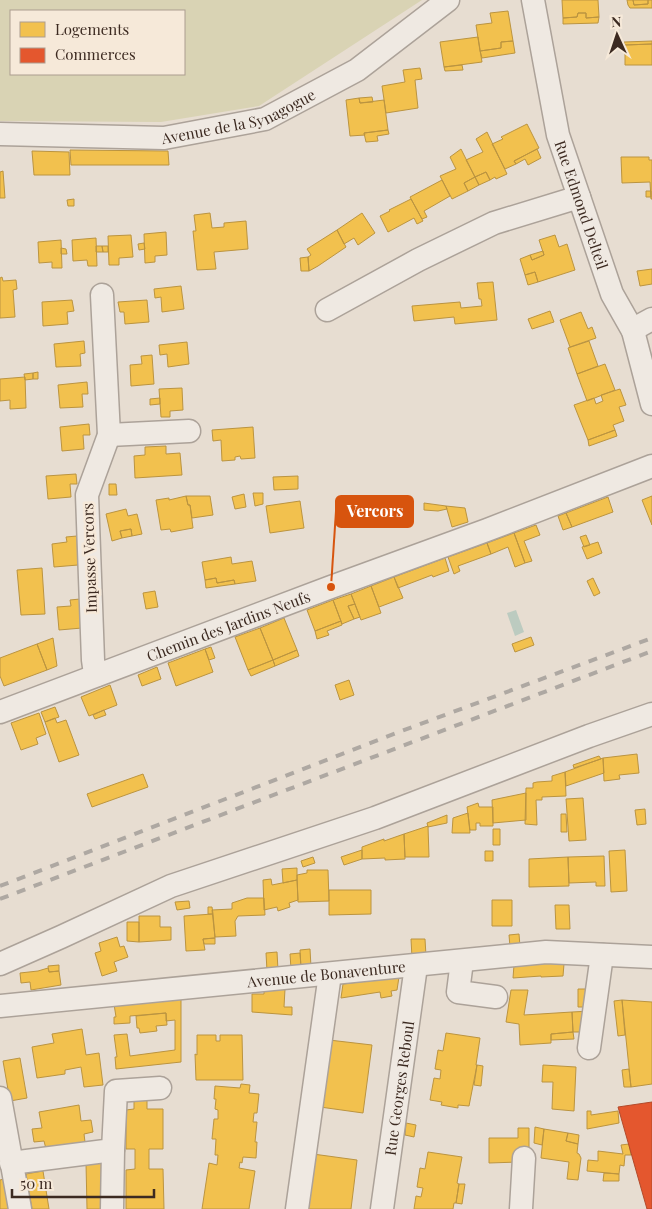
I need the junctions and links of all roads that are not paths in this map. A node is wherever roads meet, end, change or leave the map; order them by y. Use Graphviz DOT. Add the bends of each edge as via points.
graph roads {
  1 [pos="448,0"];
  2 [pos="533,0"];
  3 [pos="0,134"];
  4 [pos="579,197"];
  5 [pos="102,296"];
  6 [pos="327,310"];
  7 [pos="652,319"];
  8 [pos="633,331"];
  9 [pos="652,404"];
  10 [pos="189,431"];
  11 [pos="109,435"];
  12 [pos="652,466"];
  13 [pos="97,675"];
  14 [pos="0,712"];
  15 [pos="652,714"];
  16 [pos="602,955"];
  17 [pos="652,957"];
  18 [pos="462,961"];
  19 [pos="0,964"];
  20 [pos="416,966"];
  21 [pos="330,974"];
  22 [pos="496,997"];
  23 [pos="0,1006"];
  24 [pos="589,1048"];
  25 [pos="160,1088"];
  26 [pos="0,1098"];
  27 [pos="113,1150"];
  28 [pos="524,1158"];
  29 [pos="11,1163"];
  30 [pos="20,1209"];
  31 [pos="112,1209"];
  32 [pos="297,1209"];
  33 [pos="382,1209"];
  34 [pos="521,1209"];
  1 -- 3 [label="street, Avenue de la Synagogue" via="357,70 264,119 164,138"];
  2 -- 4 [label="street, Rue Edmond Delteil" via="558,135"];
  4 -- 6 [label="street" via="494,224 418,260"];
  4 -- 8 [label="street, Rue Edmond Delteil" via="612,294"];
  5 -- 11 [label="street, Impasse Vercors"];
  7 -- 8 [label="street"];
  8 -- 9 [label="street, Rue Edmond Delteil"];
  10 -- 11 [label="street"];
  11 -- 13 [label="street, Impasse Vercors" via="87,495 93,660"];
  12 -- 13 [label="street, Chemin des Jardins Neufs"];
  13 -- 14 [label="street, Chemin des Jardins Neufs"];
  15 -- 19 [label="street" via="375,818 171,886"];
  16 -- 17 [label="street, Avenue de Bonaventure"];
  16 -- 18 [label="street, Avenue de Bonaventure" via="546,952"];
  16 -- 24 [label="street"];
  18 -- 20 [label="street, Avenue de Bonaventure"];
  18 -- 22 [label="street" via="458,992"];
  20 -- 21 [label="street, Avenue de Bonaventure"];
  20 -- 33 [label="street, Rue Georges Reboul"];
  21 -- 23 [label="street, Avenue de Bonaventure"];
  21 -- 32 [label="street"];
  25 -- 27 [label="street" via="116,1091"];
  26 -- 29 [label="street"];
  27 -- 29 [label="street"];
  27 -- 31 [label="street"];
  28 -- 34 [label="street"];
  29 -- 30 [label="street"];
}
